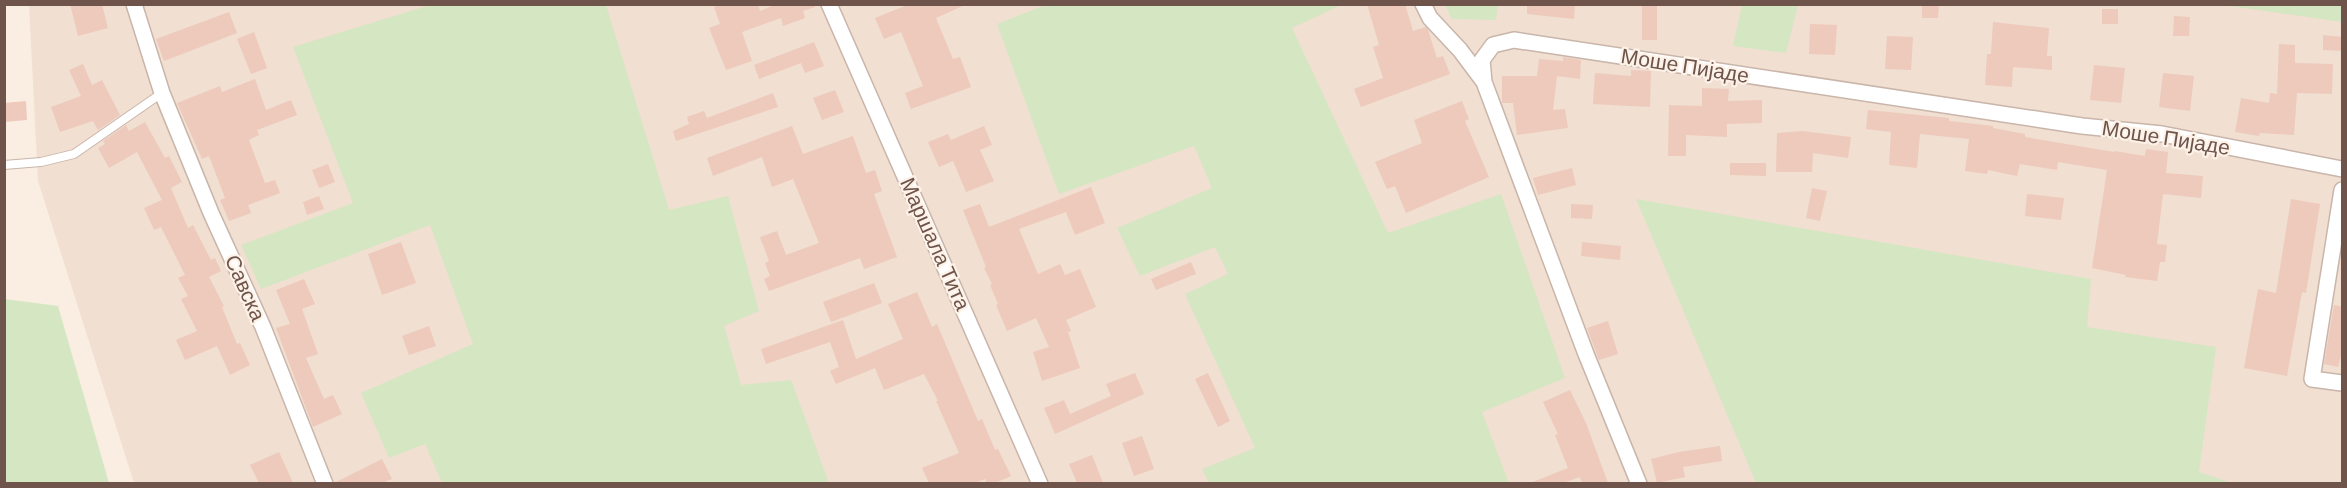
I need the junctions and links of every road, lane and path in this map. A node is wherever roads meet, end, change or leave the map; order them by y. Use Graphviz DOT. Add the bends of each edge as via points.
graph roads {
  1 [pos="134,4"];
  2 [pos="829,4"];
  3 [pos="1423,4"];
  4 [pos="1484,82"];
  5 [pos="162,93"];
  6 [pos="4,165"];
  7 [pos="2343,169"];
  8 [pos="2343,190"];
  9 [pos="2343,383"];
  10 [pos="325,483"];
  11 [pos="1040,483"];
  12 [pos="1639,483"];
  1 -- 5 [label="street, Савска"];
  2 -- 11 [label="street, Маршала Тита"];
  3 -- 4 [label="street" via="1430,18"];
  4 -- 7 [label="street, Моше Пијаде" via="1482,60 1487,53 1493,45 1514,40 2082,126 2162,134"];
  4 -- 12 [label="street, Моше Пијаде"];
  5 -- 6 [label="lane" via="74,154"];
  5 -- 10 [label="street, Савска"];
  8 -- 9 [label="street" via="2312,379"];
}
